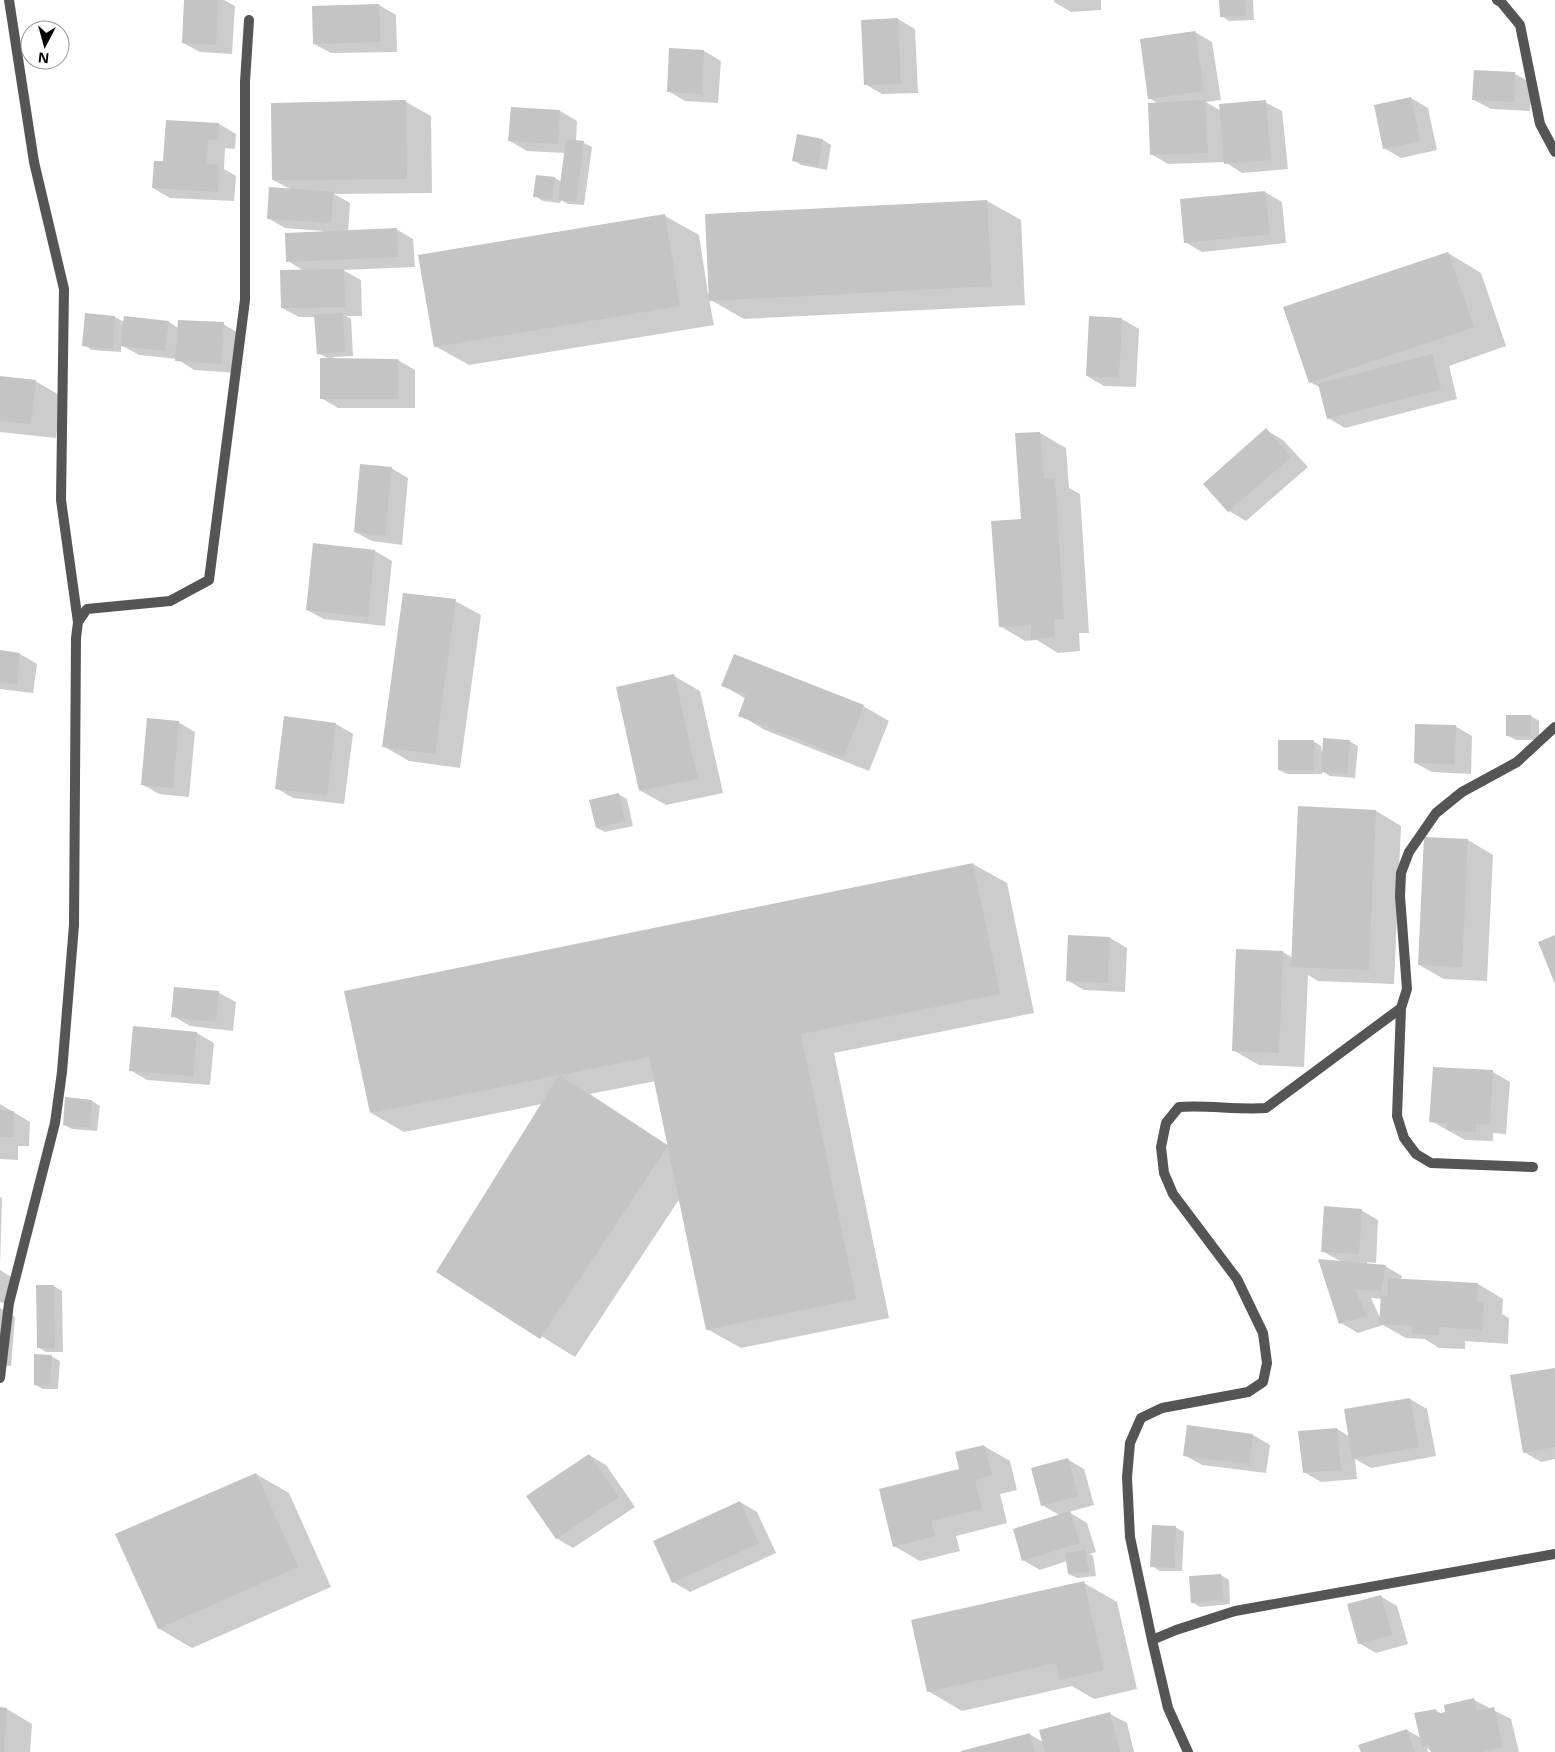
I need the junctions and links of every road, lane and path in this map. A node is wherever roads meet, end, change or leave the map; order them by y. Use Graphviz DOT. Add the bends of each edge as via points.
graph roads {
  1 [pos="9,0"];
  2 [pos="1497,0"];
  3 [pos="248,20"];
  4 [pos="1555,152"];
  5 [pos="78,622"];
  6 [pos="1555,727"];
  7 [pos="1401,1008"];
  8 [pos="1533,1167"];
  9 [pos="0,1378"];
  10 [pos="1555,1554"];
  11 [pos="1152,1640"];
  12 [pos="1188,1752"];
  1 -- 5 [label="street" via="34,162 64,289 61,500"];
  2 -- 4 [label="street" via="1520,26 1540,124"];
  3 -- 5 [label="street" via="245,300 209,580 170,601 87,608"];
  5 -- 9 [label="street" via="74,925 62,1072 55,1123 10,1303"];
  6 -- 7 [label="street" via="1516,762 1462,792 1436,813 1409,852 1401,872 1407,988"];
  7 -- 8 [label="street" via="1397,1116 1404,1138 1416,1154 1431,1163"];
  7 -- 11 [label="street" via="1266,1108 1179,1107 1166,1123 1161,1147 1164,1173 1173,1194 1237,1279 1262,1333 1267,1363 1263,1382 1248,1392 1162,1408 1141,1418 1130,1443 1127,1477 1130,1537"];
  10 -- 11 [label="street" via="1235,1611"];
  11 -- 12 [label="street" via="1168,1708"];
}
